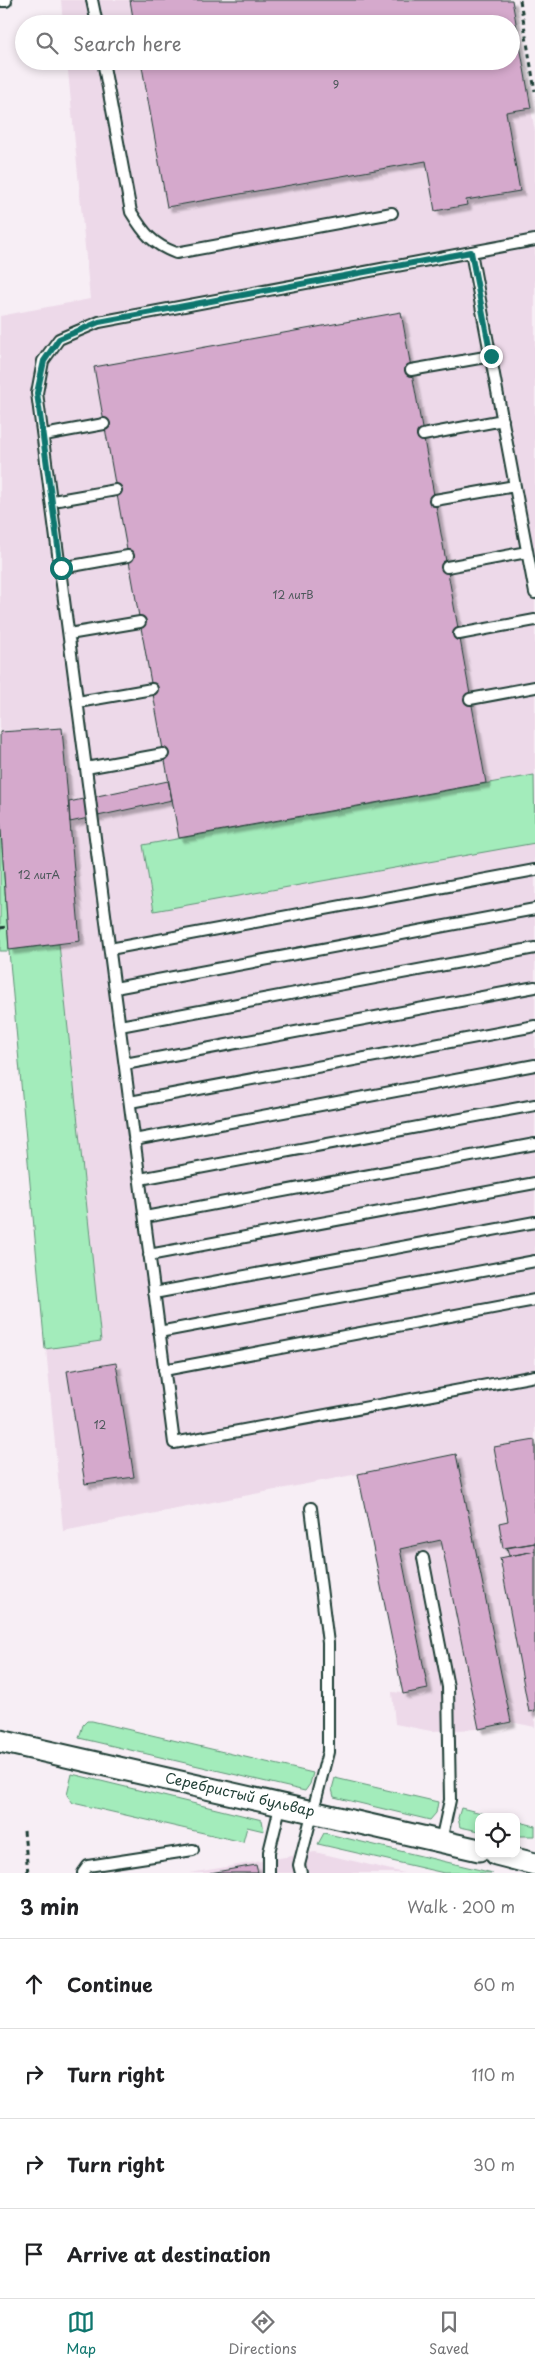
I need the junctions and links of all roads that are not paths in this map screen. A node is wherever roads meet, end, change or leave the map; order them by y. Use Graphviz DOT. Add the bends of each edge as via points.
graph roads {
  1 [pos="92,0"];
  2 [pos="95,15"];
  3 [pos="106,70"];
  4 [pos="392,213"];
  5 [pos="535,240"];
  6 [pos="471,252"];
  7 [pos="491,356"];
  8 [pos="411,370"];
  9 [pos="503,420"];
  10 [pos="104,424"];
  11 [pos="44,435"];
  12 [pos="423,435"];
  13 [pos="515,486"];
  14 [pos="116,490"];
  15 [pos="435,500"];
  16 [pos="52,501"];
  17 [pos="527,552"];
  18 [pos="128,556"];
  19 [pos="447,567"];
  20 [pos="61,568"];
  21 [pos="535,593"];
  22 [pos="535,620"];
  23 [pos="140,622"];
  24 [pos="69,634"];
  25 [pos="459,634"];
  26 [pos="535,687"];
  27 [pos="152,689"];
  28 [pos="470,699"];
  29 [pos="78,702"];
  30 [pos="163,754"];
  31 [pos="86,768"];
  32 [pos="535,870"];
  33 [pos="535,909"];
  34 [pos="535,948"];
  35 [pos="110,949"];
  36 [pos="535,987"];
  37 [pos="115,988"];
  38 [pos="120,1026"];
  39 [pos="535,1026"];
  40 [pos="125,1064"];
  41 [pos="535,1065"];
  42 [pos="130,1102"];
  43 [pos="535,1105"];
  44 [pos="134,1140"];
  45 [pos="535,1144"];
  46 [pos="140,1179"];
  47 [pos="535,1183"];
  48 [pos="145,1217"];
  49 [pos="535,1222"];
  50 [pos="149,1255"];
  51 [pos="535,1261"];
  52 [pos="154,1293"];
  53 [pos="535,1300"];
  54 [pos="159,1332"];
  55 [pos="164,1370"];
  56 [pos="535,1376"];
  57 [pos="311,1508"];
  58 [pos="423,1558"];
  59 [pos="0,1741"];
  60 [pos="280,1804"];
  61 [pos="311,1811"];
  62 [pos="441,1841"];
  63 [pos="475,1849"];
  64 [pos="193,1850"];
  65 [pos="512,1858"];
  66 [pos="535,1864"];
  67 [pos="83,1873"];
  68 [pos="269,1873"];
  69 [pos="301,1873"];
  1 -- 2 [label="lane"];
  3 -- 4 [label="lane" via="131,212 159,247 176,253"];
  5 -- 6 [label="lane"];
  6 -- 7 [label="lane"];
  6 -- 11 [label="lane" via="91,325 59,339 44,361 37,393"];
  7 -- 8 [label="lane"];
  7 -- 9 [label="lane"];
  9 -- 12 [label="lane"];
  9 -- 13 [label="lane"];
  10 -- 11 [label="lane"];
  11 -- 16 [label="lane"];
  13 -- 15 [label="lane"];
  13 -- 17 [label="lane"];
  14 -- 16 [label="lane"];
  16 -- 20 [label="lane"];
  17 -- 19 [label="lane"];
  17 -- 21 [label="lane"];
  18 -- 20 [label="lane"];
  20 -- 24 [label="lane"];
  22 -- 25 [label="lane"];
  23 -- 24 [label="lane"];
  24 -- 29 [label="lane"];
  26 -- 28 [label="lane"];
  27 -- 29 [label="lane"];
  29 -- 31 [label="lane"];
  30 -- 31 [label="lane"];
  31 -- 35 [label="lane"];
  32 -- 35 [label="lane"];
  33 -- 37 [label="lane"];
  34 -- 38 [label="lane"];
  35 -- 37 [label="lane"];
  36 -- 40 [label="lane"];
  37 -- 38 [label="lane"];
  38 -- 40 [label="lane"];
  39 -- 42 [label="lane"];
  40 -- 42 [label="lane"];
  41 -- 44 [label="lane"];
  42 -- 44 [label="lane"];
  43 -- 46 [label="lane"];
  44 -- 46 [label="lane"];
  45 -- 48 [label="lane"];
  46 -- 48 [label="lane"];
  47 -- 50 [label="lane"];
  48 -- 50 [label="lane"];
  49 -- 52 [label="lane"];
  50 -- 52 [label="lane"];
  51 -- 54 [label="lane"];
  52 -- 54 [label="lane"];
  53 -- 55 [label="lane"];
  54 -- 55 [label="lane"];
  55 -- 56 [label="lane" via="174,1444"];
  57 -- 61 [label="lane" via="328,1643 328,1752"];
  58 -- 62 [label="lane" via="448,1687 450,1800"];
  59 -- 60 [label="street, Серебристый бульвар"];
  60 -- 61 [label="street, Серебристый бульвар"];
  60 -- 68 [label="lane" via="269,1852"];
  61 -- 62 [label="street, Серебристый бульвар"];
  61 -- 69 [label="lane" via="299,1864"];
  62 -- 63 [label="street, Серебристый бульвар"];
  64 -- 67 [label="lane" via="88,1866"];
  65 -- 66 [label="street"];
}
